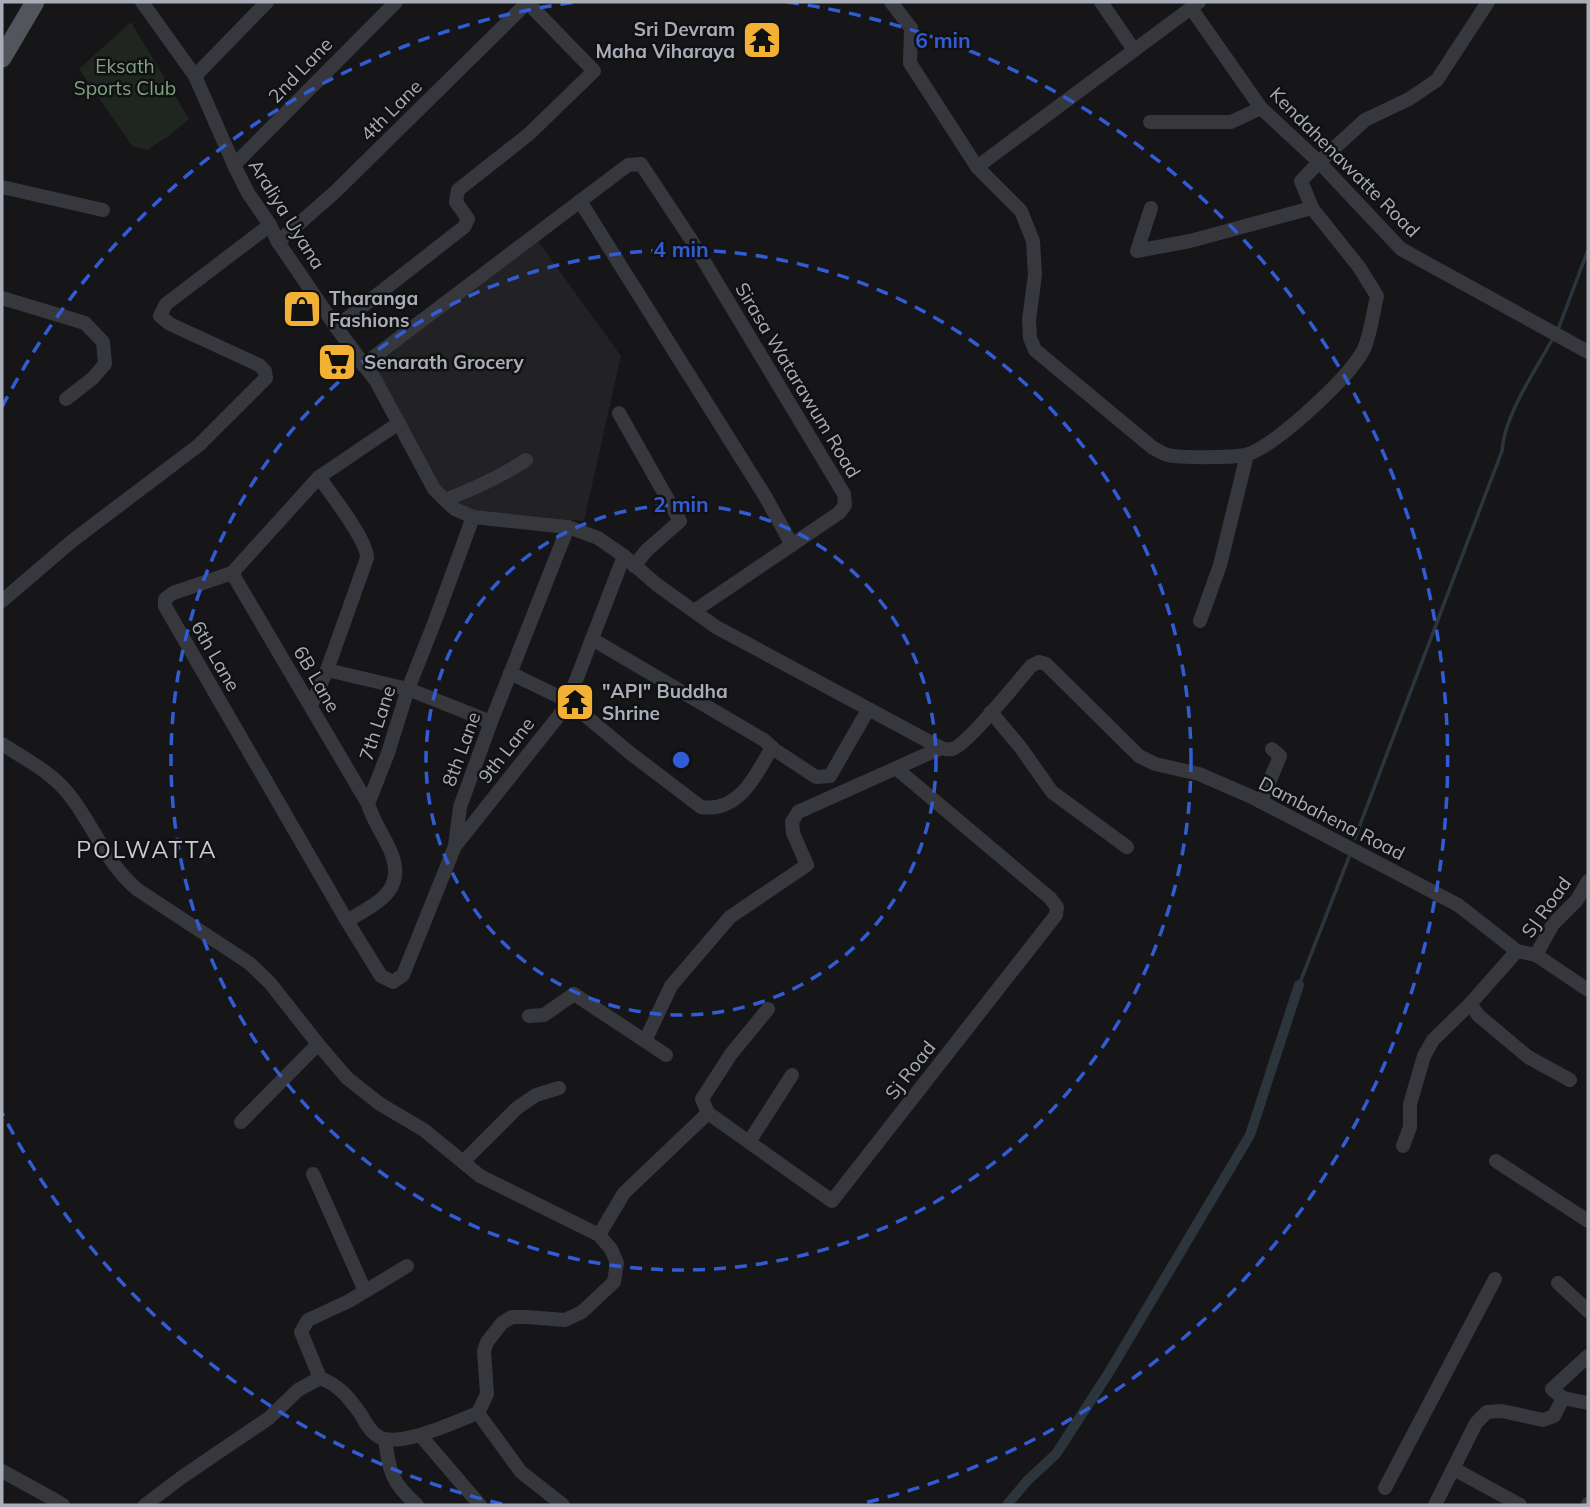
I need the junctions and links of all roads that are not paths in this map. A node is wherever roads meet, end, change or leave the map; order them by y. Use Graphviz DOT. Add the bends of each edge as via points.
graph roads {
  1 [pos="22,2"];
  2 [pos="35,2"];
  3 [pos="142,2"];
  4 [pos="267,2"];
  5 [pos="396,2"];
  6 [pos="527,2"];
  7 [pos="891,2"];
  8 [pos="1101,2"];
  9 [pos="1488,2"];
  10 [pos="1195,5"];
  11 [pos="3,47"];
  12 [pos="1134,50"];
  13 [pos="195,76"];
  14 [pos="1261,108"];
  15 [pos="1150,122"];
  16 [pos="1319,162"];
  17 [pos="234,165"];
  18 [pos="976,167"];
  19 [pos="2,187"];
  20 [pos="580,201"];
  21 [pos="1151,208"];
  22 [pos="1312,208"];
  23 [pos="103,210"];
  24 [pos="270,225"];
  25 [pos="278,242"];
  26 [pos="2,298"];
  27 [pos="336,327"];
  28 [pos="1588,352"];
  29 [pos="363,365"];
  30 [pos="66,399"];
  31 [pos="619,413"];
  32 [pos="399,423"];
  33 [pos="1247,454"];
  34 [pos="526,460"];
  35 [pos="319,477"];
  36 [pos="444,499"];
  37 [pos="474,517"];
  38 [pos="568,527"];
  39 [pos="792,545"];
  40 [pos="629,561"];
  41 [pos="232,573"];
  42 [pos="2,601"];
  43 [pos="694,611"];
  44 [pos="1200,621"];
  45 [pos="592,639"];
  46 [pos="327,670"];
  47 [pos="510,673"];
  48 [pos="408,689"];
  49 [pos="568,701"];
  50 [pos="311,706"];
  51 [pos="868,710"];
  52 [pos="992,712"];
  53 [pos="491,722"];
  54 [pos="2,744"];
  55 [pos="772,747"];
  56 [pos="942,748"];
  57 [pos="1272,749"];
  58 [pos="897,769"];
  59 [pos="1261,802"];
  60 [pos="368,804"];
  61 [pos="455,846"];
  62 [pos="1127,847"];
  63 [pos="1588,881"];
  64 [pos="347,921"];
  65 [pos="1517,951"];
  66 [pos="1536,955"];
  67 [pos="393,982"];
  68 [pos="1588,990"];
  69 [pos="1470,1004"];
  70 [pos="768,1009"];
  71 [pos="529,1016"];
  72 [pos="645,1041"];
  73 [pos="318,1044"];
  74 [pos="666,1055"];
  75 [pos="792,1075"];
  76 [pos="1570,1080"];
  77 [pos="559,1088"];
  78 [pos="708,1113"];
  79 [pos="241,1122"];
  80 [pos="749,1142"];
  81 [pos="1403,1146"];
  82 [pos="1496,1161"];
  83 [pos="463,1162"];
  84 [pos="313,1174"];
  85 [pos="1588,1221"];
  86 [pos="599,1235"];
  87 [pos="407,1266"];
  88 [pos="1495,1279"];
  89 [pos="1558,1283"];
  90 [pos="365,1291"];
  91 [pos="1588,1311"];
  92 [pos="1588,1356"];
  93 [pos="320,1378"];
  94 [pos="1563,1398"];
  95 [pos="1588,1403"];
  96 [pos="478,1413"];
  97 [pos="420,1435"];
  98 [pos="385,1440"];
  99 [pos="1454,1469"];
  100 [pos="2,1471"];
  101 [pos="1385,1488"];
  102 [pos="63,1505"];
  103 [pos="145,1505"];
  104 [pos="417,1505"];
  105 [pos="480,1505"];
  106 [pos="563,1505"];
  107 [pos="1435,1505"];
  108 [pos="1520,1505"];
  1 -- 11 [label="main road"];
  2 -- 11 [label="main road"];
  3 -- 13 [label="street, Araliya Uyana"];
  4 -- 13 [label="street"];
  5 -- 17 [label="street, 2nd Lane"];
  6 -- 25 [label="street, 4th Lane" via="335,192"];
  6 -- 27 [label="street" via="594,71 529,134 458,190 456,202 468,219 464,227"];
  7 -- 18 [label="street" via="911,28 910,63"];
  8 -- 12 [label="street"];
  9 -- 16 [label="street" via="1437,80 1365,120"];
  10 -- 12 [label="street"];
  10 -- 14 [label="street, Kendahenawatte Road"];
  12 -- 18 [label="street"];
  13 -- 17 [label="street, Araliya Uyana"];
  14 -- 15 [label="street" via="1231,122"];
  14 -- 16 [label="street, Kendahenawatte Road"];
  16 -- 22 [label="street" via="1301,181"];
  16 -- 28 [label="street, Kendahenawatte Road" via="1401,249"];
  17 -- 24 [label="street, Araliya Uyana"];
  18 -- 33 [label="street" via="1021,211 1033,241 1035,275 1029,320 1035,350 1161,452 1199,458"];
  19 -- 23 [label="street"];
  20 -- 29 [label="street, Sirasa Watarawum Road"];
  20 -- 39 [label="street"];
  20 -- 39 [label="street, Sirasa Watarawum Road" via="628,165 641,164 690,238 844,494 845,505 839,513"];
  21 -- 22 [label="street" via="1137,251"];
  22 -- 33 [label="street" via="1377,296 1371,324 1353,366 1316,404"];
  24 -- 25 [label="street, Araliya Uyana"];
  24 -- 42 [label="street" via="166,304 160,316 259,365 266,378 199,445 72,541"];
  25 -- 27 [label="street, Araliya Uyana"];
  26 -- 30 [label="street" via="85,323 103,342 105,365"];
  27 -- 29 [label="street, Araliya Uyana"];
  29 -- 32 [label="street, Araliya Uyana"];
  31 -- 40 [label="street" via="680,521"];
  32 -- 35 [label="street, 6th Lane"];
  32 -- 36 [label="street, Araliya Uyana" via="434,489"];
  33 -- 44 [label="street" via="1220,565"];
  34 -- 36 [label="street" via="475,489"];
  35 -- 41 [label="street, 6th Lane"];
  35 -- 46 [label="street" via="367,552"];
  36 -- 37 [label="street, Araliya Uyana"];
  37 -- 38 [label="street, Araliya Uyana"];
  37 -- 48 [label="street, 7th Lane"];
  38 -- 40 [label="street, Araliya Uyana" via="598,538"];
  38 -- 47 [label="street, 8th Lane"];
  39 -- 43 [label="street, Sirasa Watarawum Road"];
  40 -- 43 [label="street, Araliya Uyana"];
  40 -- 45 [label="street, 9th Lane"];
  41 -- 50 [label="street, 6B Lane"];
  41 -- 64 [label="street, 6th Lane" via="173,593 165,599 165,606"];
  43 -- 51 [label="street, Araliya Uyana"];
  45 -- 49 [label="street, 9th Lane"];
  45 -- 55 [label="street"];
  46 -- 48 [label="street"];
  46 -- 50 [label="street"];
  47 -- 49 [label="street"];
  47 -- 53 [label="street, 8th Lane"];
  48 -- 53 [label="street"];
  48 -- 60 [label="street, 7th Lane"];
  49 -- 55 [label="street" via="701,807 736,798 751,783"];
  49 -- 61 [label="street, 9th Lane"];
  50 -- 60 [label="street, 6B Lane"];
  51 -- 55 [label="street" via="830,776 816,777"];
  51 -- 56 [label="street, Araliya Uyana"];
  52 -- 56 [label="street" via="961,744"];
  52 -- 59 [label="street, Dambahena Road" via="1031,666 1046,664 1139,756 1199,774"];
  52 -- 62 [label="street" via="1052,792"];
  53 -- 61 [label="street, 8th Lane" via="460,807"];
  54 -- 73 [label="street" via="52,775 123,878 249,963"];
  56 -- 58 [label="street"];
  57 -- 59 [label="street" via="1280,756"];
  58 -- 72 [label="street" via="798,812 792,822 793,833 807,865 730,917 671,986"];
  58 -- 80 [label="street, Sj Road" via="1050,898 1057,907 1056,915 832,1201"];
  59 -- 65 [label="street, Dambahena Road" via="1458,905"];
  60 -- 64 [label="street" via="390,849 395,881 389,892"];
  61 -- 67 [label="street, 8th Lane" via="403,975"];
  63 -- 66 [label="street, SJ Road" via="1553,924"];
  64 -- 67 [label="street, 6th Lane" via="381,976"];
  65 -- 66 [label="street, Dambahena Road"];
  65 -- 69 [label="street"];
  66 -- 68 [label="street, Dambahena Road"];
  69 -- 76 [label="street" via="1528,1057"];
  69 -- 81 [label="street" via="1433,1040 1424,1056"];
  70 -- 78 [label="street" via="702,1099"];
  71 -- 72 [label="street" via="544,1015 574,994"];
  72 -- 74 [label="street"];
  73 -- 79 [label="street"];
  73 -- 83 [label="street" via="347,1078"];
  75 -- 80 [label="street"];
  77 -- 83 [label="street" via="536,1095 517,1108"];
  78 -- 80 [label="street, Sj Road"];
  78 -- 86 [label="street" via="624,1193"];
  82 -- 85 [label="street"];
  83 -- 86 [label="street" via="480,1176"];
  84 -- 90 [label="street"];
  86 -- 96 [label="street" via="617,1263 614,1282 582,1312 565,1320 512,1317 502,1323 484,1351 487,1394"];
  87 -- 90 [label="street"];
  88 -- 101 [label="street"];
  89 -- 91 [label="street"];
  90 -- 93 [label="street" via="308,1320 302,1332"];
  92 -- 94 [label="street" via="1552,1389"];
  93 -- 98 [label="street" via="347,1396 375,1435"];
  93 -- 103 [label="street"];
  94 -- 95 [label="street"];
  94 -- 99 [label="street" via="1554,1416 1543,1420 1487,1412 1476,1423"];
  96 -- 97 [label="street"];
  96 -- 106 [label="street" via="521,1472"];
  97 -- 98 [label="street"];
  97 -- 105 [label="street"];
  98 -- 104 [label="street" via="393,1477"];
  99 -- 107 [label="street"];
  99 -- 108 [label="street"];
  100 -- 102 [label="street"];
}
